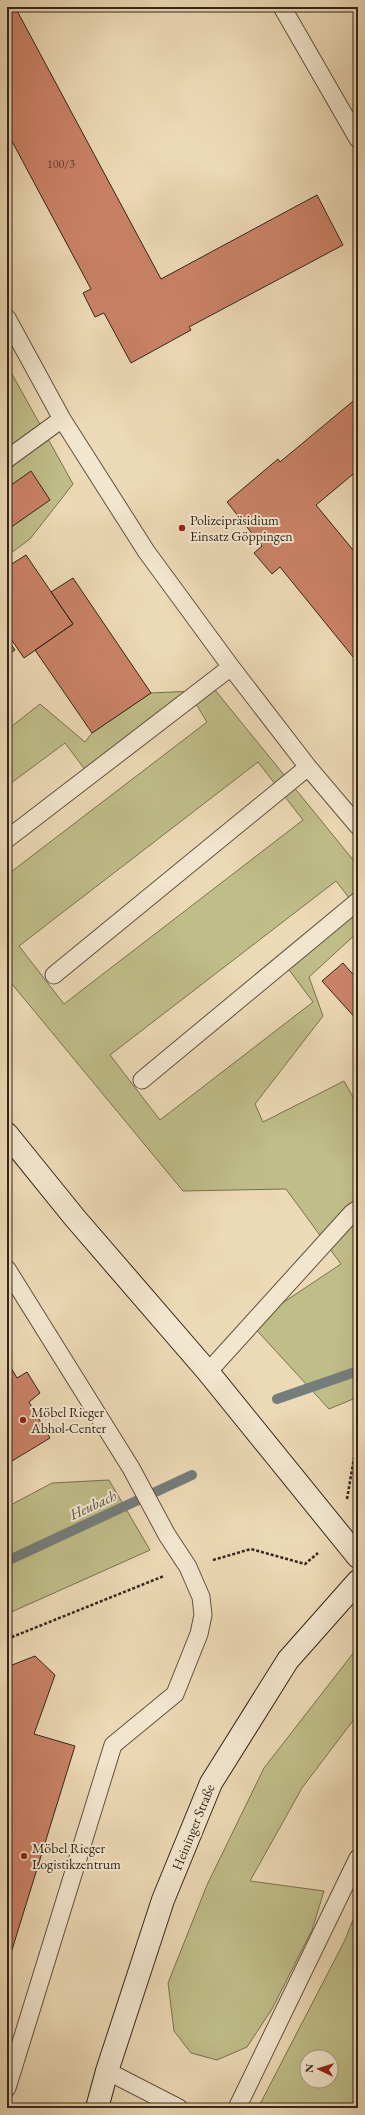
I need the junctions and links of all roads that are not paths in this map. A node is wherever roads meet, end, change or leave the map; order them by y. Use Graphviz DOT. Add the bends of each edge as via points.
graph roads {
  1 [pos="282,7"];
  2 [pos="358,140"];
  3 [pos="8,322"];
  4 [pos="62,420"];
  5 [pos="7,459"];
  6 [pos="231,667"];
  7 [pos="308,767"];
  8 [pos="358,826"];
  9 [pos="7,839"];
  10 [pos="358,901"];
  11 [pos="54,975"];
  12 [pos="142,1080"];
  13 [pos="7,1134"];
  14 [pos="358,1208"];
  15 [pos="7,1269"];
  16 [pos="208,1372"];
  17 [pos="358,1557"];
  18 [pos="358,1581"];
  19 [pos="358,1858"];
  20 [pos="107,2071"];
  21 [pos="7,2088"];
  22 [pos="97,2108"];
  23 [pos="179,2108"];
  24 [pos="237,2108"];
  1 -- 2 [label="lane"];
  3 -- 4 [label="lane"];
  4 -- 5 [label="lane"];
  4 -- 6 [label="lane" via="146,552"];
  6 -- 7 [label="lane"];
  6 -- 9 [label="lane"];
  7 -- 8 [label="lane"];
  7 -- 11 [label="lane"];
  10 -- 12 [label="lane"];
  13 -- 16 [label="main road" via="75,1218"];
  14 -- 16 [label="lane"];
  15 -- 21 [label="lane" via="131,1468 167,1535 188,1567 201,1596 203,1615 199,1634 175,1694 113,1745"];
  16 -- 17 [label="main road"];
  18 -- 20 [label="main road, Heininger Straße" via="288,1660 210,1783 163,1900"];
  19 -- 24 [label="lane"];
  20 -- 22 [label="main road, Heininger Straße"];
  20 -- 23 [label="lane"];
}
